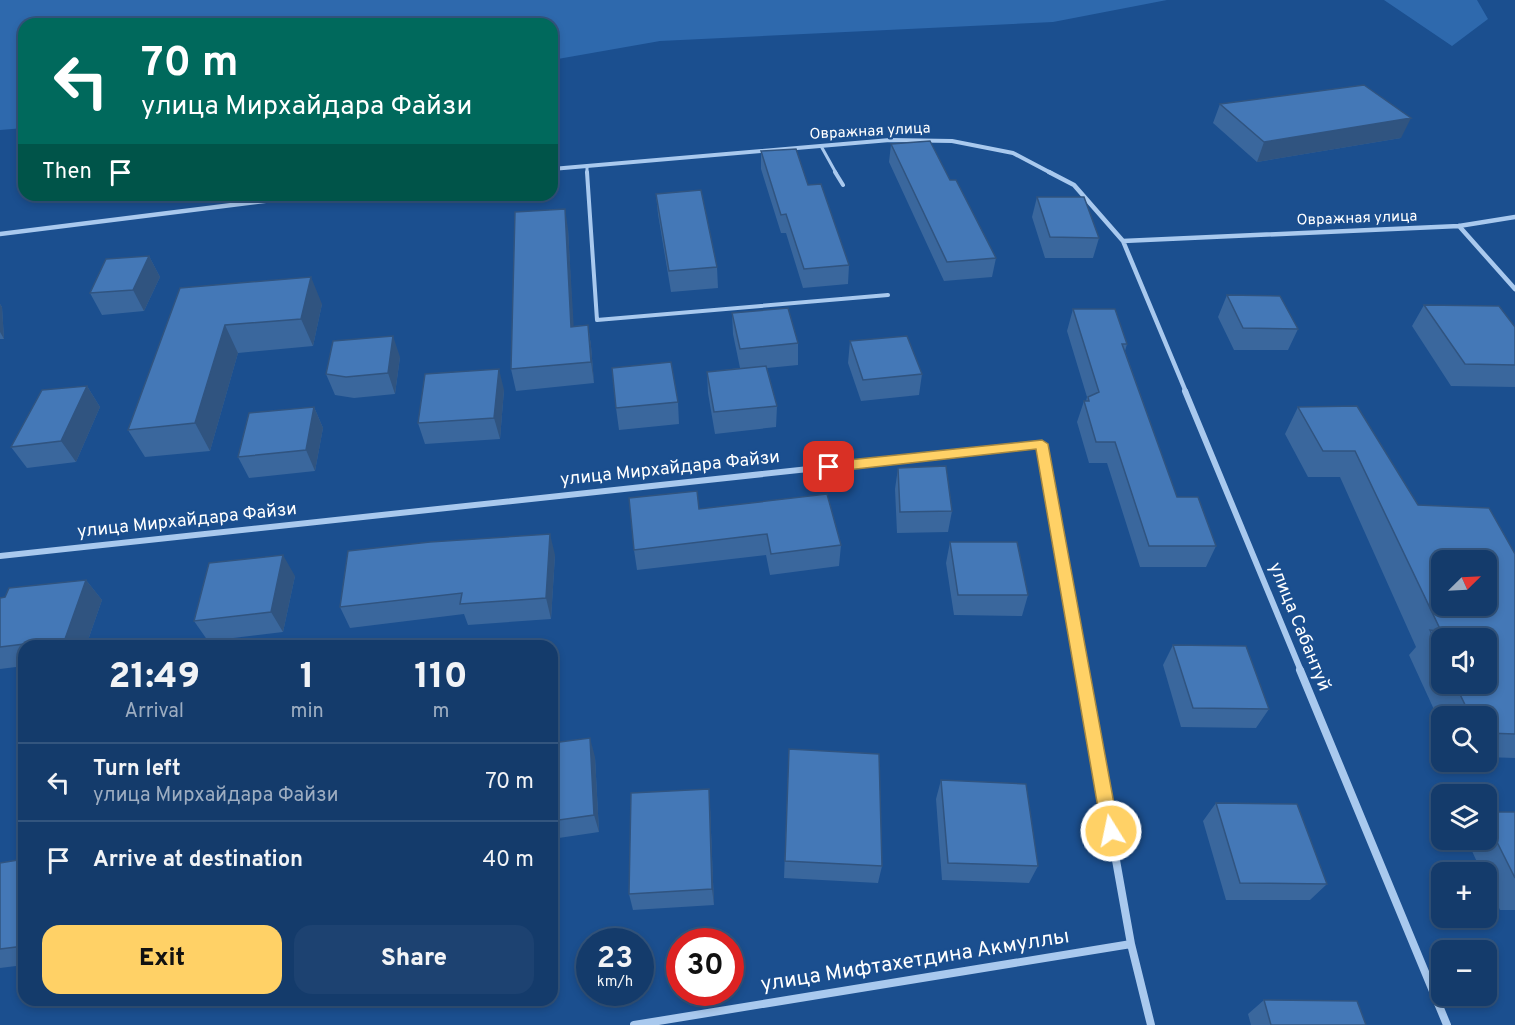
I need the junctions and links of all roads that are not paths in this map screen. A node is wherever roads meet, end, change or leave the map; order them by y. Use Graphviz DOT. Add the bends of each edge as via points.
graph roads {
  1 [pos="821,146"];
  2 [pos="587,166"];
  3 [pos="558,169"];
  4 [pos="843,185"];
  5 [pos="265,201"];
  6 [pos="1515,218"];
  7 [pos="1459,226"];
  8 [pos="0,234"];
  9 [pos="1123,241"];
  10 [pos="1515,289"];
  11 [pos="888,295"];
  12 [pos="0,556"];
  13 [pos="1131,944"];
  14 [pos="634,1025"];
  15 [pos="1151,1025"];
  16 [pos="1447,1025"];
  1 -- 2 [label="street, Овражная улица"];
  1 -- 4 [label="lane"];
  1 -- 9 [label="street, Овражная улица" via="890,140 952,141 1013,153 1074,185"];
  2 -- 3 [label="street, Овражная улица"];
  2 -- 11 [label="lane" via="597,320"];
  5 -- 8 [label="street"];
  6 -- 7 [label="street, Овражная улица"];
  7 -- 9 [label="street, Овражная улица"];
  7 -- 10 [label="street"];
  9 -- 16 [label="street, улица Сабантуй"];
  12 -- 13 [label="street, улица Мирхайдара Файзи" via="1042,444"];
  13 -- 14 [label="street, улица Мифтахетдина Акмуллы"];
  13 -- 15 [label="street, улица Мирхайдара Файзи"];
}
